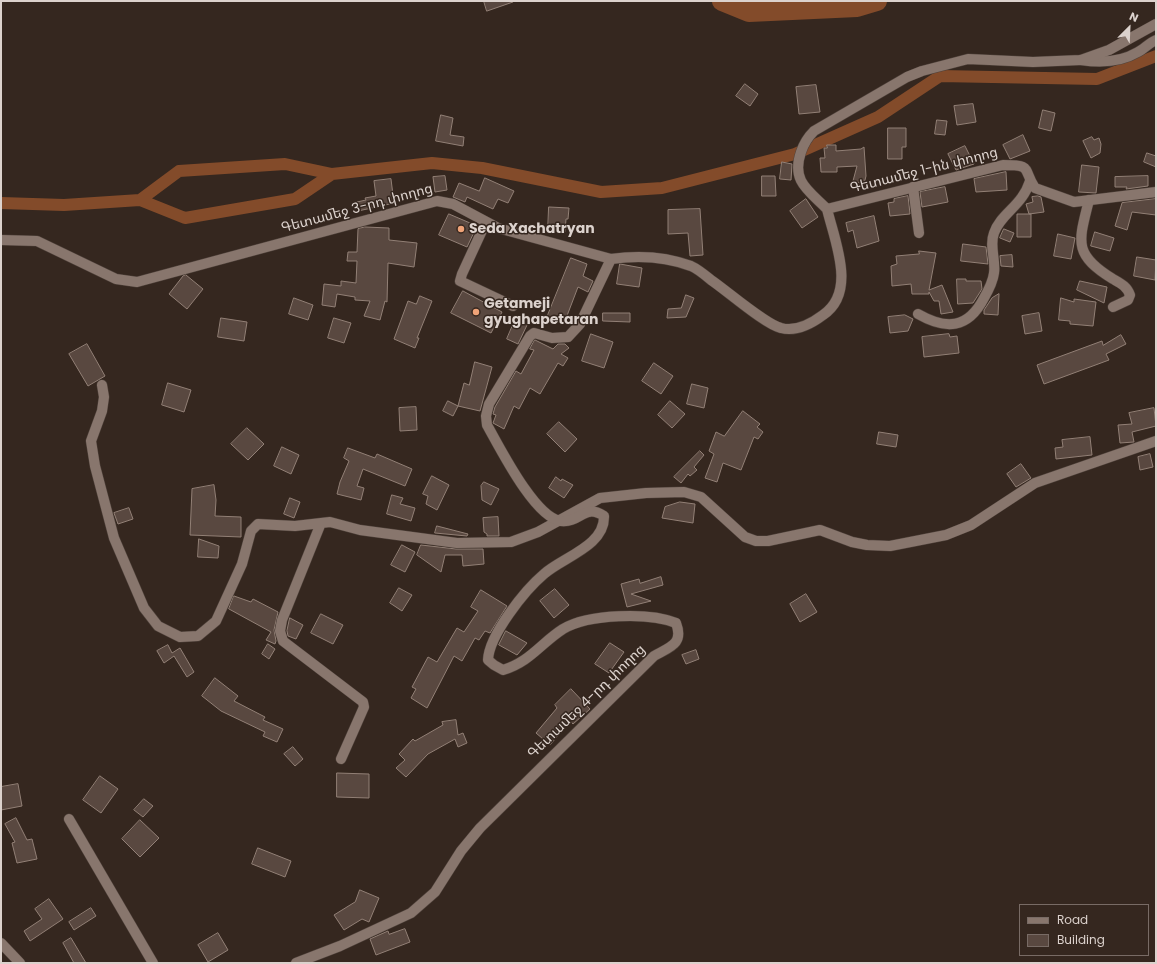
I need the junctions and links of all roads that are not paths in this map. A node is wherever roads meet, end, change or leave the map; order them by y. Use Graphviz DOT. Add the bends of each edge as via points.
graph roads {
  1 [pos="1156,24"];
  2 [pos="1156,40"];
  3 [pos="1081,60"];
  4 [pos="1030,181"];
  5 [pos="913,187"];
  6 [pos="1156,192"];
  7 [pos="1089,200"];
  8 [pos="827,209"];
  9 [pos="486,222"];
  10 [pos="919,232"];
  11 [pos="1,240"];
  12 [pos="611,259"];
  13 [pos="512,306"];
  14 [pos="1114,307"];
  15 [pos="918,314"];
  16 [pos="102,384"];
  17 [pos="1156,441"];
  18 [pos="559,521"];
  19 [pos="321,523"];
  20 [pos="341,759"];
  21 [pos="69,819"];
  22 [pos="1,943"];
  23 [pos="20,963"];
  24 [pos="153,963"];
  25 [pos="296,963"];
  1 -- 3 [label="street" via="1109,50"];
  2 -- 3 [label="street" via="1137,53 1118,59 1099,62"];
  3 -- 8 [label="street" via="1041,62 968,59 941,65 907,77 814,131 806,139 797,165 801,182"];
  4 -- 5 [label="street, Գետամեջ 1-ին փողոց" via="1030,174 1026,169 1019,165 1003,165"];
  4 -- 7 [label="street, Գետամեջ 1-ին փողոց" via="1035,188 1074,202"];
  4 -- 15 [label="street" via="1022,198 998,222 992,241 993,278 974,314 968,320 952,324 930,321"];
  5 -- 8 [label="street, Գետամեջ 1-ին փողոց"];
  5 -- 10 [label="street"];
  6 -- 7 [label="street, Գետամեջ 1-ին փողոց"];
  7 -- 14 [label="street" via="1080,243 1090,263 1125,286 1130,295 1128,300"];
  8 -- 12 [label="street, Գետամեջ 3-րդ փողոց" via="841,267 839,298 831,310 796,329 780,328 693,267 653,256"];
  9 -- 11 [label="street, Գետամեջ 3-րդ փողոց" via="453,204 437,201 137,282 116,280 37,241"];
  9 -- 12 [label="street, Գետամեջ 3-րդ փողոց" via="498,228"];
  9 -- 13 [label="street" via="460,280"];
  12 -- 18 [label="street" via="580,324 568,337 552,338 534,333 489,404 486,416 487,426 516,478 538,504"];
  16 -- 19 [label="street" via="102,412 91,442 95,466 114,538 144,608 158,626 180,637 198,636 216,621 242,564 251,530 258,524 295,526"];
  17 -- 18 [label="street" via="1035,483 971,525 946,536 890,546 852,542 820,530 768,541 756,541 745,537 701,497 684,492 600,498"];
  18 -- 19 [label="street" via="511,542 456,543 360,530 330,522"];
  18 -- 25 [label="street, Գետամեջ 4-րդ փողոց" via="568,521 590,511 596,511 604,516 604,524 598,536 589,545 543,575 521,600 494,637 488,652 488,660 491,663 502,670 513,667 527,659 563,629 607,616 665,618 676,623 679,639 654,656 491,816 461,850 435,892 411,913"];
  19 -- 20 [label="street" via="289,601 280,631 283,641 363,702 364,707"];
  21 -- 24 [label="street"];
  22 -- 23 [label="street"];
}
